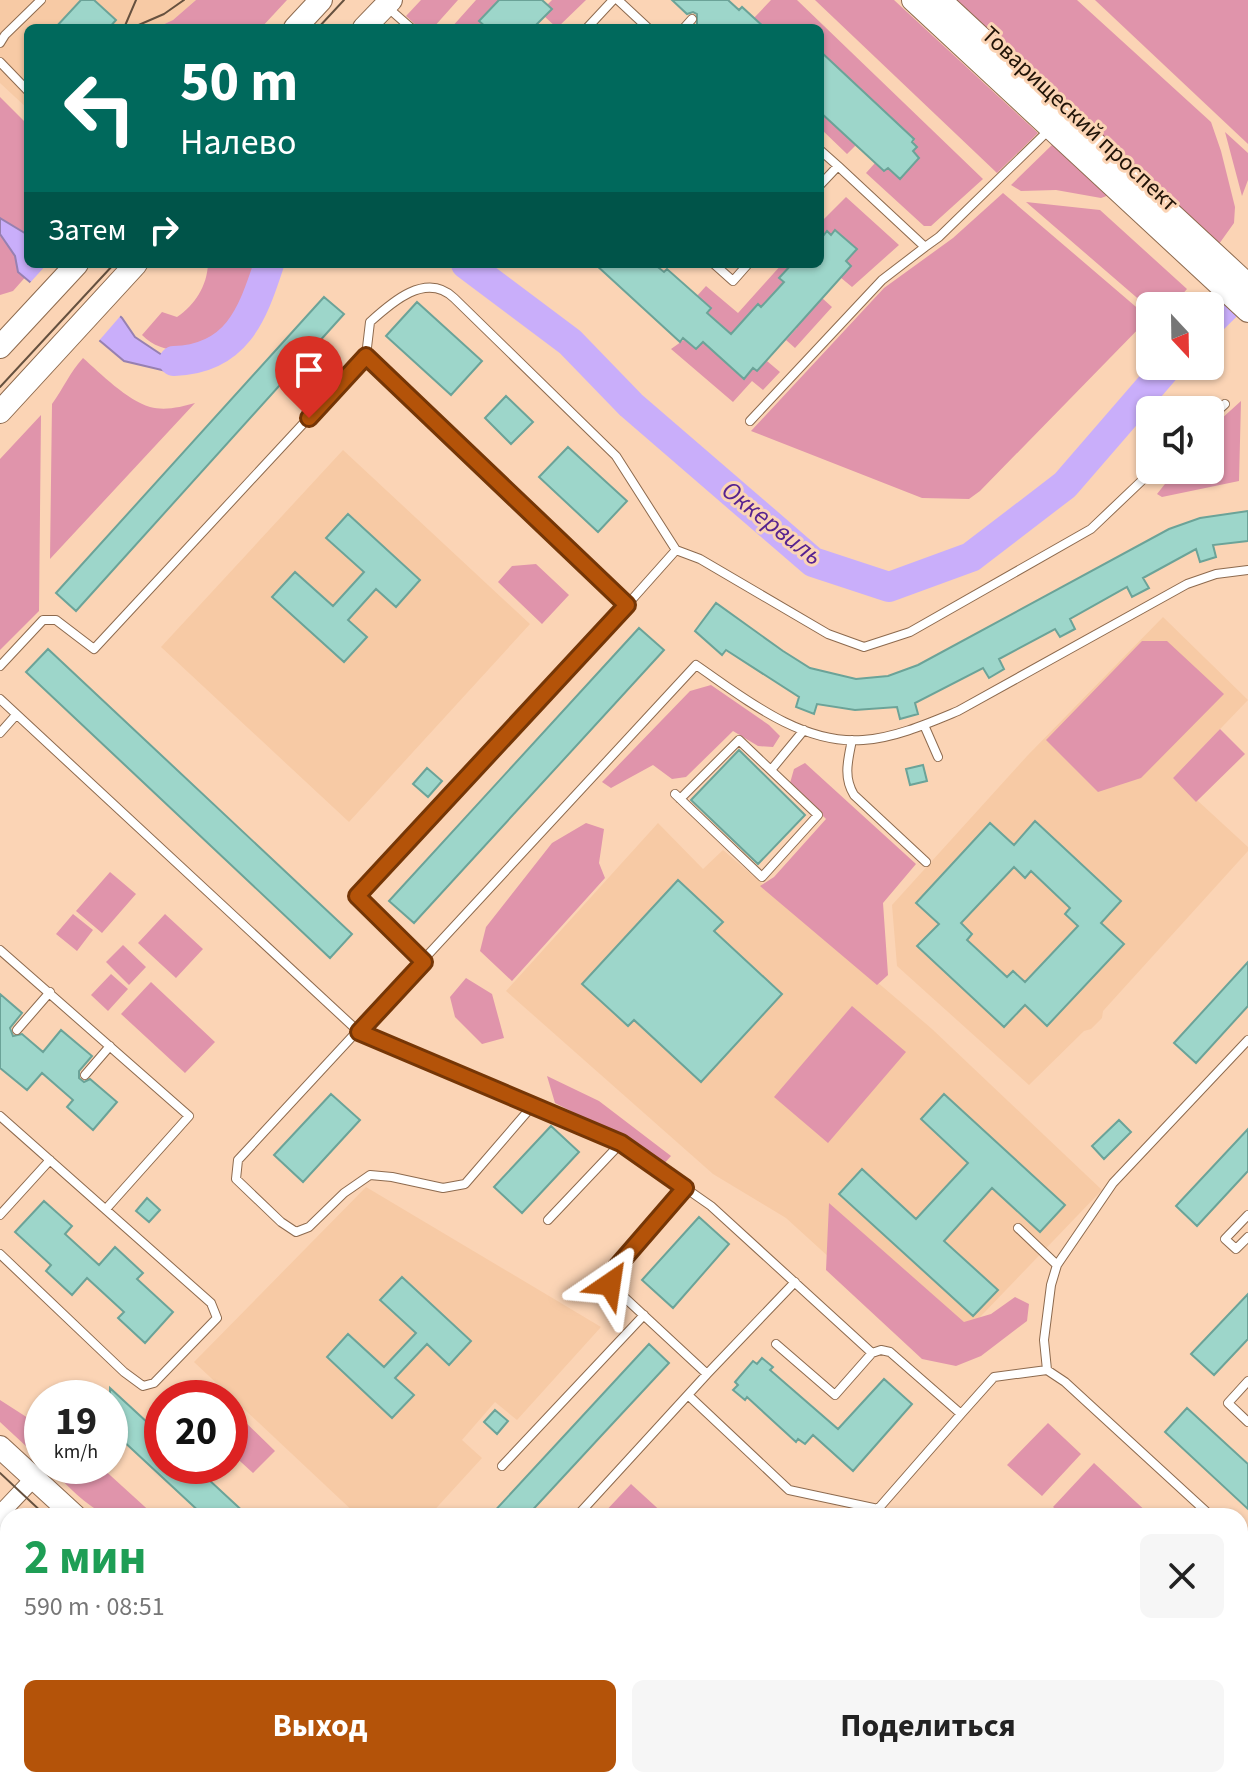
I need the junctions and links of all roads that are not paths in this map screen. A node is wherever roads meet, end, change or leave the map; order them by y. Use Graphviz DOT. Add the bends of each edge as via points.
graph roads {
  1 [pos="41,0"];
  2 [pos="321,0"];
  3 [pos="616,0"];
  4 [pos="913,0"];
  5 [pos="940,0"];
  6 [pos="386,2"];
  7 [pos="692,19"];
  8 [pos="299,24"];
  9 [pos="367,24"];
  10 [pos="407,24"];
  11 [pos="591,24"];
  12 [pos="643,24"];
  13 [pos="688,24"];
  14 [pos="0,43"];
  15 [pos="0,62"];
  16 [pos="24,87"];
  17 [pos="1058,121"];
  18 [pos="824,154"];
  19 [pos="838,166"];
  20 [pos="824,181"];
  21 [pos="925,247"];
  22 [pos="73,268"];
  23 [pos="132,268"];
  24 [pos="718,268"];
  25 [pos="744,268"];
  26 [pos="1217,269"];
  27 [pos="1248,285"];
  28 [pos="1248,311"];
  29 [pos="0,347"];
  30 [pos="366,356"];
  31 [pos="0,412"];
  32 [pos="750,421"];
  33 [pos="1138,484"];
  34 [pos="676,550"];
  35 [pos="1248,570"];
  36 [pos="627,605"];
  37 [pos="0,666"];
  38 [pos="0,699"];
  39 [pos="16,715"];
  40 [pos="924,725"];
  41 [pos="804,730"];
  42 [pos="0,733"];
  43 [pos="852,740"];
  44 [pos="938,757"];
  45 [pos="771,770"];
  46 [pos="926,862"];
  47 [pos="0,950"];
  48 [pos="424,962"];
  49 [pos="50,992"];
  50 [pos="17,1030"];
  51 [pos="359,1032"];
  52 [pos="1248,1040"];
  53 [pos="110,1046"];
  54 [pos="85,1075"];
  55 [pos="534,1104"];
  56 [pos="0,1116"];
  57 [pos="621,1143"];
  58 [pos="50,1160"];
  59 [pos="685,1188"];
  60 [pos="106,1209"];
  61 [pos="0,1215"];
  62 [pos="1248,1215"];
  63 [pos="548,1220"];
  64 [pos="1018,1228"];
  65 [pos="1248,1237"];
  66 [pos="0,1254"];
  67 [pos="1057,1265"];
  68 [pos="795,1282"];
  69 [pos="644,1315"];
  70 [pos="776,1344"];
  71 [pos="872,1353"];
  72 [pos="1047,1370"];
  73 [pos="707,1374"];
  74 [pos="1248,1381"];
  75 [pos="688,1395"];
  76 [pos="961,1414"];
  77 [pos="1248,1422"];
  78 [pos="0,1447"];
  79 [pos="502,1466"];
  80 [pos="24,1469"];
  81 [pos="28,1484"];
  82 [pos="40,1484"];
  83 [pos="6,1508"];
  84 [pos="66,1508"];
  85 [pos="584,1508"];
  86 [pos="863,1508"];
  87 [pos="883,1508"];
  88 [pos="1202,1508"];
  1 -- 14 [label="lane"];
  2 -- 8 [label="street"];
  3 -- 11 [label="lane"];
  3 -- 12 [label="lane"];
  4 -- 17 [label="street, Товарищеский проспект"];
  5 -- 17 [label="street, Товарищеский проспект"];
  6 -- 9 [label="street"];
  6 -- 10 [label="lane"];
  7 -- 13 [label="lane"];
  15 -- 16 [label="lane"];
  17 -- 21 [label="lane"];
  17 -- 26 [label="street, Товарищеский проспект"];
  18 -- 19 [label="lane"];
  19 -- 20 [label="lane"];
  19 -- 21 [label="lane"];
  21 -- 32 [label="lane" via="882,280"];
  22 -- 29 [label="street"];
  23 -- 31 [label="street"];
  24 -- 25 [label="lane" via="733,281"];
  26 -- 27 [label="street"];
  26 -- 28 [label="street"];
  30 -- 34 [label="lane" via="370,322 396,298 430,288 449,293 616,456"];
  30 -- 36 [label="lane"];
  30 -- 37 [label="lane" via="94,649 56,620 43,620"];
  33 -- 34 [label="lane" via="1091,529 910,632 864,647 828,634"];
  34 -- 36 [label="lane"];
  35 -- 40 [label="lane" via="1187,584"];
  36 -- 48 [label="lane" via="357,896"];
  38 -- 39 [label="lane"];
  39 -- 42 [label="lane"];
  39 -- 51 [label="lane"];
  40 -- 43 [label="lane"];
  40 -- 44 [label="lane"];
  41 -- 43 [label="lane"];
  41 -- 45 [label="lane"];
  41 -- 48 [label="lane" via="696,665"];
  43 -- 46 [label="lane" via="846,773 854,795"];
  45 -- 45 [label="lane" via="739,740 678,796 762,877 818,815"];
  47 -- 49 [label="lane"];
  48 -- 51 [label="lane"];
  49 -- 50 [label="lane"];
  49 -- 53 [label="lane"];
  51 -- 55 [label="lane"];
  51 -- 55 [label="lane" via="238,1160 236,1179 296,1232 370,1175 443,1188 465,1184"];
  52 -- 67 [label="lane" via="1113,1183"];
  53 -- 54 [label="lane"];
  53 -- 60 [label="lane" via="189,1116"];
  55 -- 57 [label="lane"];
  56 -- 58 [label="lane"];
  57 -- 59 [label="lane"];
  57 -- 63 [label="lane"];
  58 -- 60 [label="lane"];
  58 -- 61 [label="lane"];
  59 -- 68 [label="lane"];
  59 -- 69 [label="lane" via="614,1270 610,1284"];
  60 -- 66 [label="lane" via="211,1303 217,1318 154,1383 143,1386 124,1372"];
  62 -- 65 [label="lane" via="1225,1239 1236,1249"];
  64 -- 67 [label="lane"];
  67 -- 72 [label="lane" via="1044,1340"];
  68 -- 71 [label="lane"];
  68 -- 73 [label="lane"];
  69 -- 73 [label="lane"];
  69 -- 79 [label="lane"];
  70 -- 71 [label="lane" via="835,1395"];
  71 -- 76 [label="lane" via="890,1352"];
  72 -- 76 [label="lane" via="994,1377"];
  72 -- 88 [label="lane"];
  73 -- 75 [label="lane"];
  74 -- 77 [label="lane" via="1228,1403"];
  75 -- 85 [label="lane"];
  75 -- 86 [label="lane" via="789,1490"];
  76 -- 87 [label="lane"];
  78 -- 80 [label="street"];
  81 -- 83 [label="street"];
  82 -- 84 [label="street"];
}
